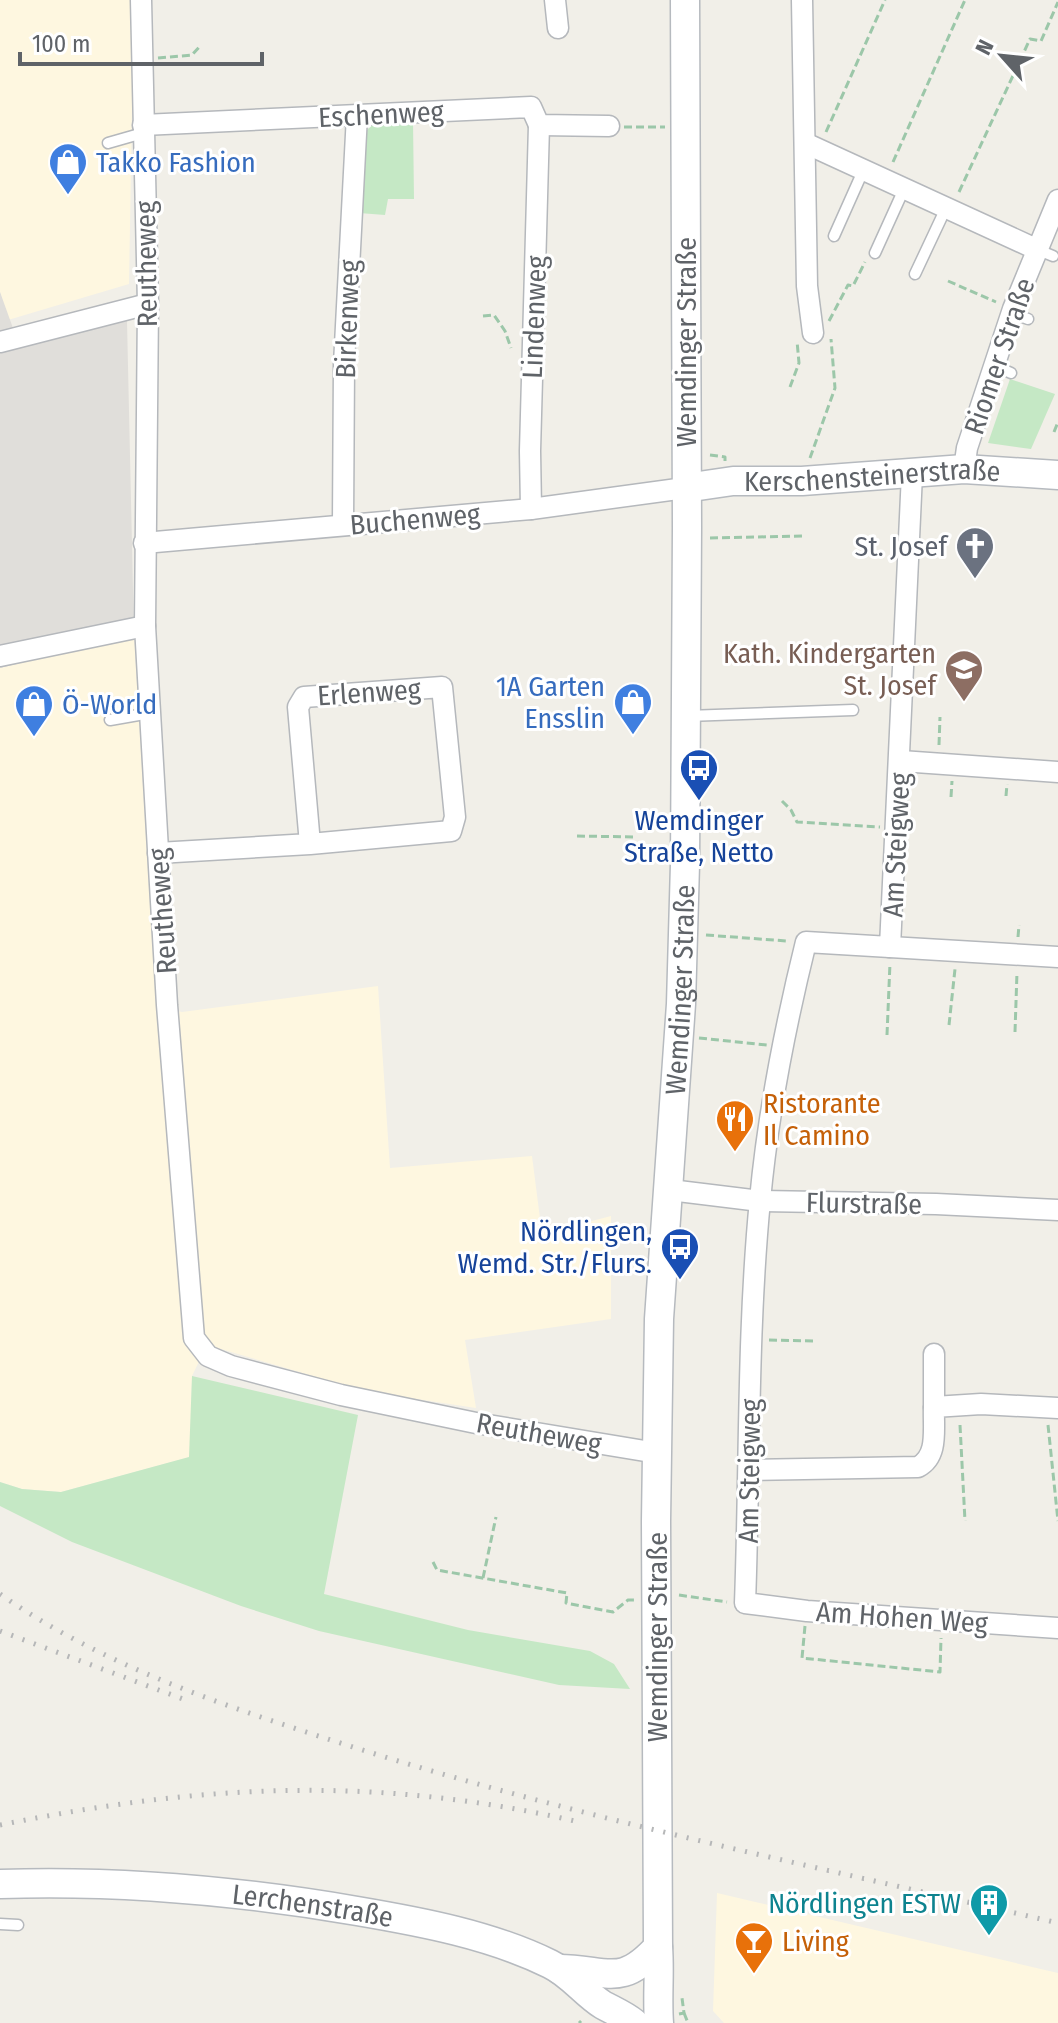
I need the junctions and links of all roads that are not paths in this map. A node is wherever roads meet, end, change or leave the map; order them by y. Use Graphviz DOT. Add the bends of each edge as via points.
graph roads {
  1 [pos="141,0"];
  2 [pos="555,0"];
  3 [pos="685,0"];
  4 [pos="802,0"];
  5 [pos="558,28"];
  6 [pos="357,115"];
  7 [pos="539,125"];
  8 [pos="609,126"];
  9 [pos="143,129"];
  10 [pos="108,143"];
  11 [pos="811,146"];
  12 [pos="863,171"];
  13 [pos="904,189"];
  14 [pos="1058,200"];
  15 [pos="948,209"];
  16 [pos="834,236"];
  17 [pos="1045,252"];
  18 [pos="875,253"];
  19 [pos="915,274"];
  20 [pos="148,304"];
  21 [pos="805,336"];
  22 [pos="0,342"];
  23 [pos="964,469"];
  24 [pos="912,474"];
  25 [pos="1058,475"];
  26 [pos="685,488"];
  27 [pos="531,509"];
  28 [pos="343,524"];
  29 [pos="144,543"];
  30 [pos="145,626"];
  31 [pos="0,656"];
  32 [pos="853,710"];
  33 [pos="150,713"];
  34 [pos="685,716"];
  35 [pos="110,720"];
  36 [pos="901,761"];
  37 [pos="1058,772"];
  38 [pos="310,844"];
  39 [pos="158,853"];
  40 [pos="890,947"];
  41 [pos="1058,957"];
  42 [pos="670,1190"];
  43 [pos="760,1201"];
  44 [pos="1058,1210"];
  45 [pos="934,1354"];
  46 [pos="934,1407"];
  47 [pos="1052,1407"];
  48 [pos="657,1453"];
  49 [pos="750,1470"];
  50 [pos="745,1603"];
  51 [pos="1058,1628"];
  52 [pos="0,1884"];
  53 [pos="0,1924"];
  54 [pos="18,1925"];
  55 [pos="658,1947"];
  56 [pos="559,1969"];
  57 [pos="609,2014"];
  58 [pos="673,2020"];
  59 [pos="634,2023"];
  1 -- 9 [label="street, Reutheweg"];
  2 -- 5 [label="street"];
  3 -- 26 [label="main road, Wemdinger Straße"];
  4 -- 11 [label="street"];
  6 -- 7 [label="street, Eschenweg" via="531,107"];
  6 -- 9 [label="street, Eschenweg"];
  6 -- 28 [label="street, Birkenweg"];
  7 -- 8 [label="street"];
  7 -- 27 [label="street, Lindenweg"];
  9 -- 10 [label="lane"];
  9 -- 20 [label="street, Reutheweg"];
  11 -- 12 [label="street"];
  11 -- 21 [label="street"];
  12 -- 13 [label="street"];
  12 -- 16 [label="lane"];
  13 -- 15 [label="street"];
  13 -- 18 [label="lane"];
  14 -- 17 [label="street, Riomer Straße"];
  15 -- 17 [label="street"];
  15 -- 19 [label="lane"];
  17 -- 23 [label="street, Riomer Straße" via="1018,314 1003,370 967,448"];
  20 -- 22 [label="street"];
  20 -- 29 [label="street, Reutheweg"];
  23 -- 24 [label="main road, Kerschensteinerstraße"];
  23 -- 25 [label="main road, Kerschensteinerstraße"];
  24 -- 26 [label="main road, Kerschensteinerstraße" via="733,481"];
  24 -- 36 [label="street, Am Steigweg"];
  26 -- 27 [label="street, Buchenweg"];
  26 -- 34 [label="main road, Wemdinger Straße"];
  27 -- 28 [label="street, Buchenweg"];
  28 -- 29 [label="street, Buchenweg"];
  29 -- 30 [label="street, Reutheweg"];
  30 -- 31 [label="street"];
  30 -- 33 [label="street, Reutheweg"];
  32 -- 34 [label="lane"];
  33 -- 35 [label="lane"];
  33 -- 39 [label="street, Reutheweg"];
  34 -- 42 [label="main road, Wemdinger Straße" via="683,935"];
  36 -- 37 [label="street"];
  36 -- 40 [label="street, Am Steigweg"];
  38 -- 38 [label="street, Erlenweg" via="451,831 455,817 442,687 304,697 298,707"];
  38 -- 39 [label="street, Erlenweg"];
  39 -- 48 [label="street, Reutheweg" via="197,1344 208,1356 231,1366 356,1398"];
  40 -- 41 [label="street"];
  40 -- 43 [label="street, Am Steigweg" via="806,942 782,1046"];
  42 -- 43 [label="street, Flurstraße"];
  42 -- 48 [label="main road, Wemdinger Straße" via="659,1319"];
  43 -- 44 [label="street, Flurstraße"];
  43 -- 49 [label="street, Am Steigweg"];
  45 -- 46 [label="street"];
  46 -- 47 [label="street"];
  46 -- 49 [label="street" via="932,1452 918,1467"];
  48 -- 55 [label="main road, Wemdinger Straße"];
  49 -- 50 [label="street, Am Steigweg"];
  50 -- 51 [label="street, Am Hohen Weg"];
  52 -- 56 [label="main road, Lerchenstraße" via="227,1892 407,1919 483,1939"];
  53 -- 54 [label="lane"];
  55 -- 56 [label="main road" via="626,1972 601,1975"];
  55 -- 58 [label="main road, Wemdinger Straße"];
  56 -- 57 [label="main road, Lerchenstraße"];
  57 -- 59 [label="main road, Lerchenstraße" via="621,2012"];
}
